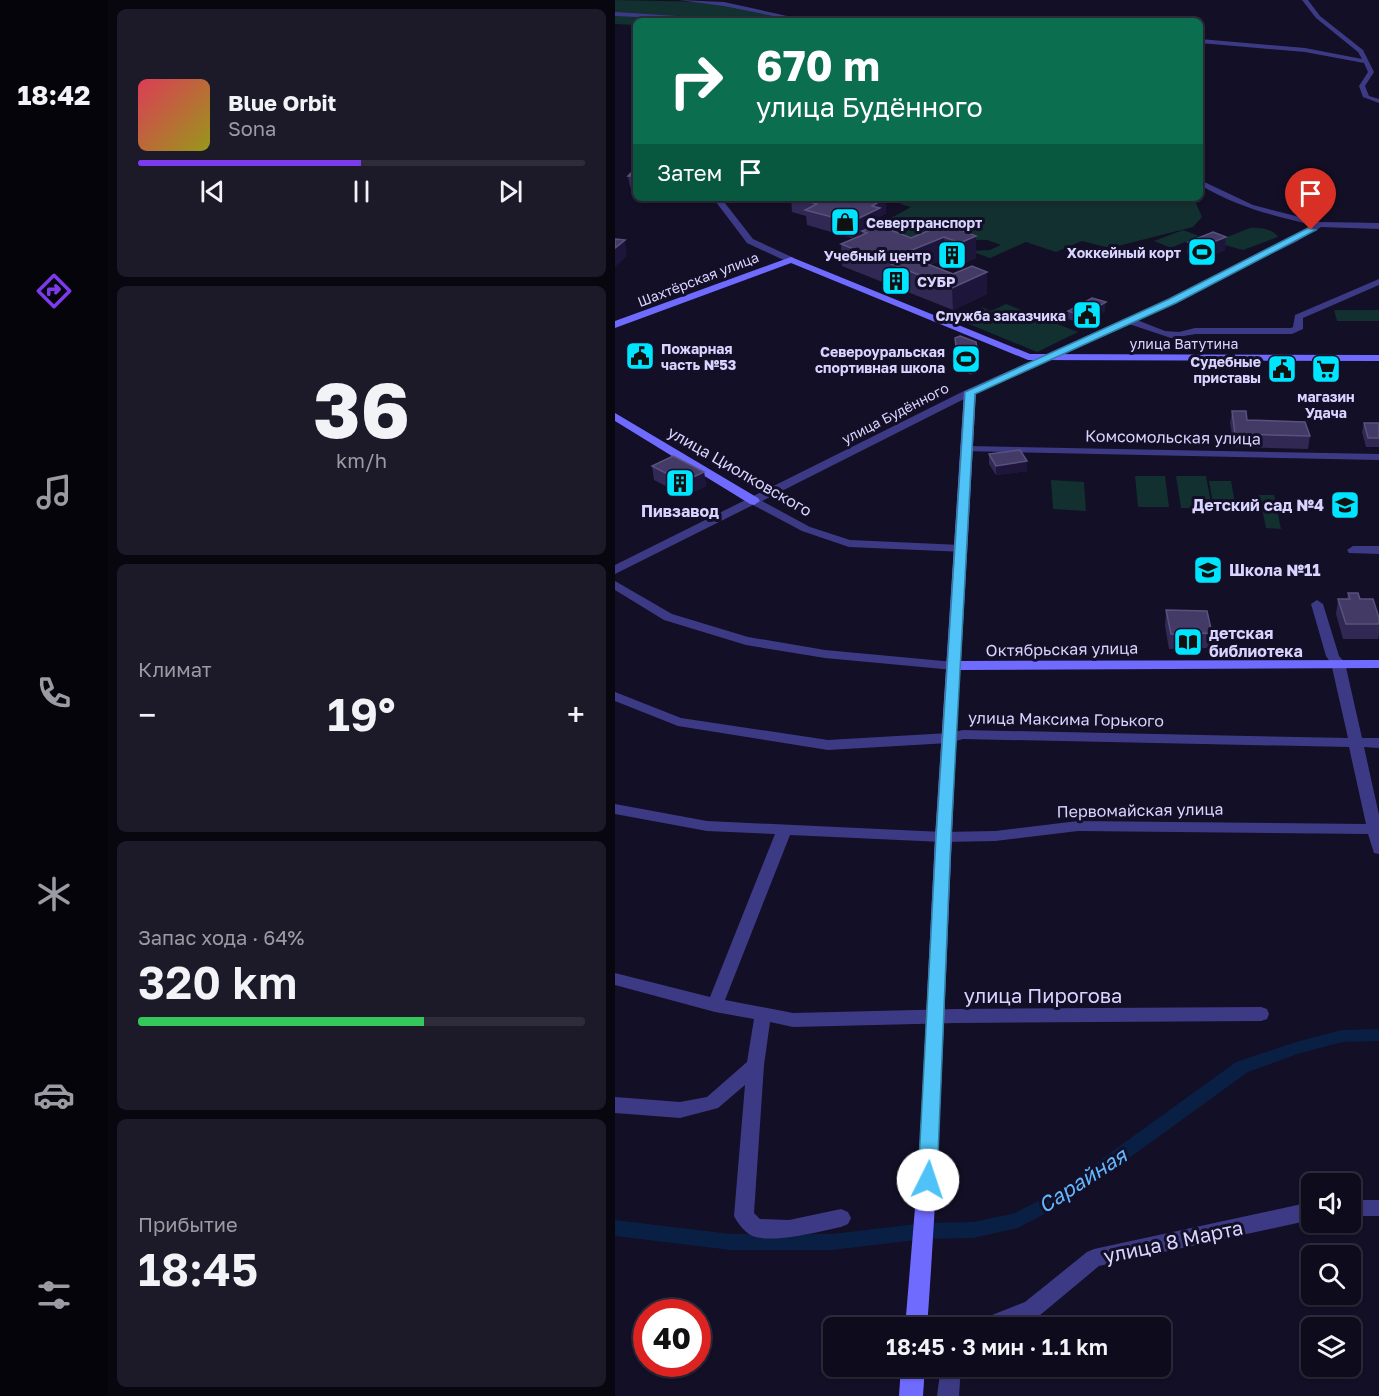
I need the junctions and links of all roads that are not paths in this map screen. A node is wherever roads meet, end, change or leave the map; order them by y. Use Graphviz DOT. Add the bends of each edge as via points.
graph roads {
  1 [pos="682,0"];
  2 [pos="1305,0"];
  3 [pos="615,14"];
  4 [pos="677,18"];
  5 [pos="793,18"];
  6 [pos="1203,41"];
  7 [pos="1367,62"];
  8 [pos="1379,101"];
  9 [pos="1203,184"];
  10 [pos="719,201"];
  11 [pos="1319,224"];
  12 [pos="1379,226"];
  13 [pos="791,260"];
  14 [pos="1379,282"];
  15 [pos="1130,321"];
  16 [pos="615,325"];
  17 [pos="1046,358"];
  18 [pos="1379,358"];
  19 [pos="970,392"];
  20 [pos="615,416"];
  21 [pos="966,449"];
  22 [pos="1379,457"];
  23 [pos="754,501"];
  24 [pos="961,549"];
  25 [pos="1353,550"];
  26 [pos="1379,550"];
  27 [pos="615,570"];
  28 [pos="615,585"];
  29 [pos="1317,604"];
  30 [pos="1338,663"];
  31 [pos="1379,664"];
  32 [pos="954,666"];
  33 [pos="615,696"];
  34 [pos="949,738"];
  35 [pos="1357,743"];
  36 [pos="1379,743"];
  37 [pos="615,808"];
  38 [pos="1377,829"];
  39 [pos="784,831"];
  40 [pos="943,837"];
  41 [pos="1379,849"];
  42 [pos="615,979"];
  43 [pos="715,1005"];
  44 [pos="763,1014"];
  45 [pos="1261,1014"];
  46 [pos="936,1018"];
  47 [pos="755,1065"];
  48 [pos="615,1105"];
  49 [pos="1361,1208"];
  50 [pos="1379,1208"];
  51 [pos="1301,1212"];
  52 [pos="841,1218"];
  53 [pos="917,1317"];
  54 [pos="1012,1317"];
  55 [pos="912,1377"];
  56 [pos="950,1377"];
  57 [pos="911,1396"];
  58 [pos="948,1396"];
  1 -- 5 [label="street"];
  2 -- 7 [label="street" via="1318,17 1361,51"];
  3 -- 4 [label="street"];
  6 -- 7 [label="street" via="1305,50"];
  7 -- 8 [label="street" via="1371,72 1362,86 1366,97"];
  9 -- 11 [label="street" via="1250,207"];
  10 -- 13 [label="street" via="750,241"];
  11 -- 12 [label="street"];
  11 -- 15 [label="street, улица Будённого"];
  13 -- 16 [label="street, Шахтёрская улица"];
  13 -- 17 [label="street, улица Ватутина" via="1028,357"];
  14 -- 15 [label="street" via="1297,317 1298,329 1292,331 1195,331 1174,337"];
  15 -- 17 [label="street, улица Будённого"];
  17 -- 18 [label="street, улица Ватутина"];
  17 -- 19 [label="street, улица Будённого"];
  19 -- 21 [label="street"];
  19 -- 23 [label="street, улица Будённого"];
  20 -- 23 [label="street, улица Циолковского"];
  21 -- 22 [label="street, Комсомольская улица"];
  21 -- 24 [label="street"];
  23 -- 24 [label="street, улица Циолковского" via="806,529 849,543"];
  23 -- 27 [label="street, улица Будённого"];
  24 -- 32 [label="street"];
  25 -- 26 [label="street"];
  28 -- 32 [label="street, Октябрьская улица" via="667,617 745,641 825,654"];
  29 -- 30 [label="street"];
  30 -- 31 [label="street, Октябрьская улица"];
  30 -- 32 [label="street, Октябрьская улица"];
  30 -- 35 [label="street"];
  32 -- 34 [label="street"];
  33 -- 34 [label="street, улица Максима Горького" via="678,722 828,745"];
  34 -- 35 [label="street, улица Максима Горького" via="963,734"];
  34 -- 40 [label="street"];
  35 -- 36 [label="street, улица Максима Горького"];
  35 -- 38 [label="street"];
  37 -- 39 [label="street, Первомайская улица" via="707,826"];
  38 -- 40 [label="street, Первомайская улица" via="1078,826 995,836"];
  38 -- 41 [label="street"];
  39 -- 40 [label="street, Первомайская улица"];
  39 -- 43 [label="street"];
  40 -- 46 [label="street"];
  42 -- 43 [label="street, улица Пирогова"];
  43 -- 44 [label="street, улица Пирогова"];
  44 -- 46 [label="street, улица Пирогова" via="793,1020"];
  44 -- 47 [label="street"];
  45 -- 46 [label="street, улица Пирогова"];
  46 -- 53 [label="street"];
  47 -- 48 [label="street" via="713,1103 680,1110"];
  47 -- 52 [label="street" via="744,1216 755,1228 789,1229"];
  49 -- 50 [label="street"];
  51 -- 54 [label="street, улица 8 Марта" via="1093,1258 1032,1309"];
  55 -- 57 [label="street"];
  56 -- 58 [label="street"];
}
